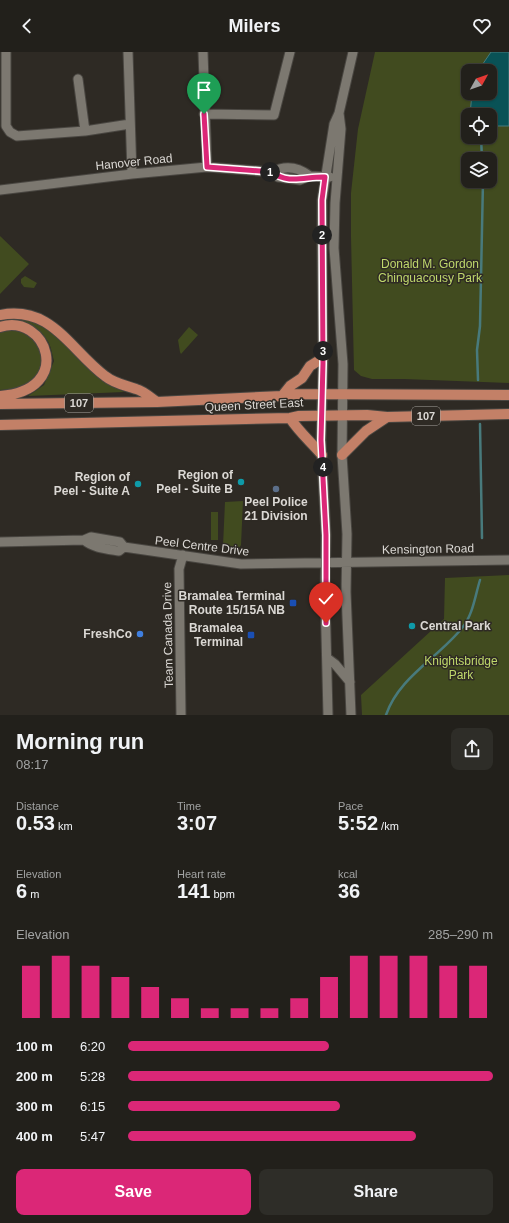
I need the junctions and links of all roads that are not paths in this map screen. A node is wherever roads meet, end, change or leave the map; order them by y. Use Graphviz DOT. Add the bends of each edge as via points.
graph roads {
  1 [pos="6,52"];
  2 [pos="128,52"];
  3 [pos="203,52"];
  4 [pos="290,52"];
  5 [pos="352,52"];
  6 [pos="78,79"];
  7 [pos="339,113"];
  8 [pos="204,114"];
  9 [pos="130,124"];
  10 [pos="85,131"];
  11 [pos="207,167"];
  12 [pos="132,174"];
  13 [pos="325,177"];
  14 [pos="336,178"];
  15 [pos="0,190"];
  16 [pos="0,314"];
  17 [pos="0,327"];
  18 [pos="323,358"];
  19 [pos="323,394"];
  20 [pos="343,394"];
  21 [pos="509,395"];
  22 [pos="0,396"];
  23 [pos="282,396"];
  24 [pos="157,402"];
  25 [pos="0,404"];
  26 [pos="509,414"];
  27 [pos="322,415"];
  28 [pos="343,415"];
  29 [pos="387,417"];
  30 [pos="290,418"];
  31 [pos="0,425"];
  32 [pos="322,455"];
  33 [pos="342,456"];
  34 [pos="0,542"];
  35 [pos="183,556"];
  36 [pos="509,560"];
  37 [pos="326,563"];
  38 [pos="347,563"];
  39 [pos="327,658"];
  40 [pos="350,682"];
  41 [pos="181,715"];
  42 [pos="328,715"];
  43 [pos="351,715"];
  1 -- 10 [label="street" via="6,126 10,132 17,136"];
  2 -- 9 [label="street"];
  3 -- 8 [label="street"];
  4 -- 8 [label="street" via="274,115"];
  5 -- 7 [label="street"];
  6 -- 10 [label="street"];
  7 -- 13 [label="street" via="334,124"];
  7 -- 14 [label="street" via="341,129"];
  8 -- 11 [label="street"];
  9 -- 10 [label="street"];
  9 -- 12 [label="street"];
  11 -- 12 [label="street, Hanover Road"];
  11 -- 13 [label="street, Hanover Road" via="272,172 281,167 302,170 310,176"];
  12 -- 15 [label="street, Hanover Road"];
  13 -- 14 [label="street, Hanover Road"];
  13 -- 18 [label="street" via="322,222"];
  14 -- 20 [label="street" via="334,248"];
  16 -- 24 [label="main road" via="23,314 42,318 106,377 122,386 138,389"];
  17 -- 22 [label="main road" via="17,326 30,331 44,346 47,361 44,374 35,385 21,393"];
  18 -- 19 [label="street"];
  18 -- 23 [label="main road" via="310,366 302,378 290,386"];
  19 -- 20 [label="main road, Queen Street East / 107"];
  19 -- 23 [label="main road, Queen Street East / 107"];
  19 -- 27 [label="street"];
  20 -- 21 [label="main road, Queen Street East / 107"];
  20 -- 28 [label="street"];
  23 -- 24 [label="main road, Queen Street East / 107"];
  24 -- 25 [label="main road, Queen Street East / 107"];
  26 -- 29 [label="main road, Queen Street East / 107"];
  27 -- 28 [label="main road, Queen Street East / 107"];
  27 -- 30 [label="main road, Queen Street East / 107"];
  27 -- 32 [label="street"];
  28 -- 29 [label="main road, Queen Street East / 107"];
  28 -- 33 [label="street"];
  29 -- 33 [label="main road" via="366,431"];
  30 -- 31 [label="main road, Queen Street East / 107"];
  30 -- 32 [label="main road"];
  32 -- 37 [label="street"];
  33 -- 38 [label="street"];
  34 -- 35 [label="street, Peel Centre Drive" via="84,540 92,537 120,542 124,547"];
  35 -- 37 [label="street, Peel Centre Drive" via="241,564"];
  35 -- 41 [label="street, Team Canada Drive" via="179,569"];
  36 -- 38 [label="street, Kensington Road"];
  37 -- 38 [label="street, Peel Centre Drive"];
  37 -- 39 [label="street"];
  38 -- 40 [label="street"];
  39 -- 40 [label="street"];
  39 -- 42 [label="street"];
  40 -- 43 [label="street"];
}
